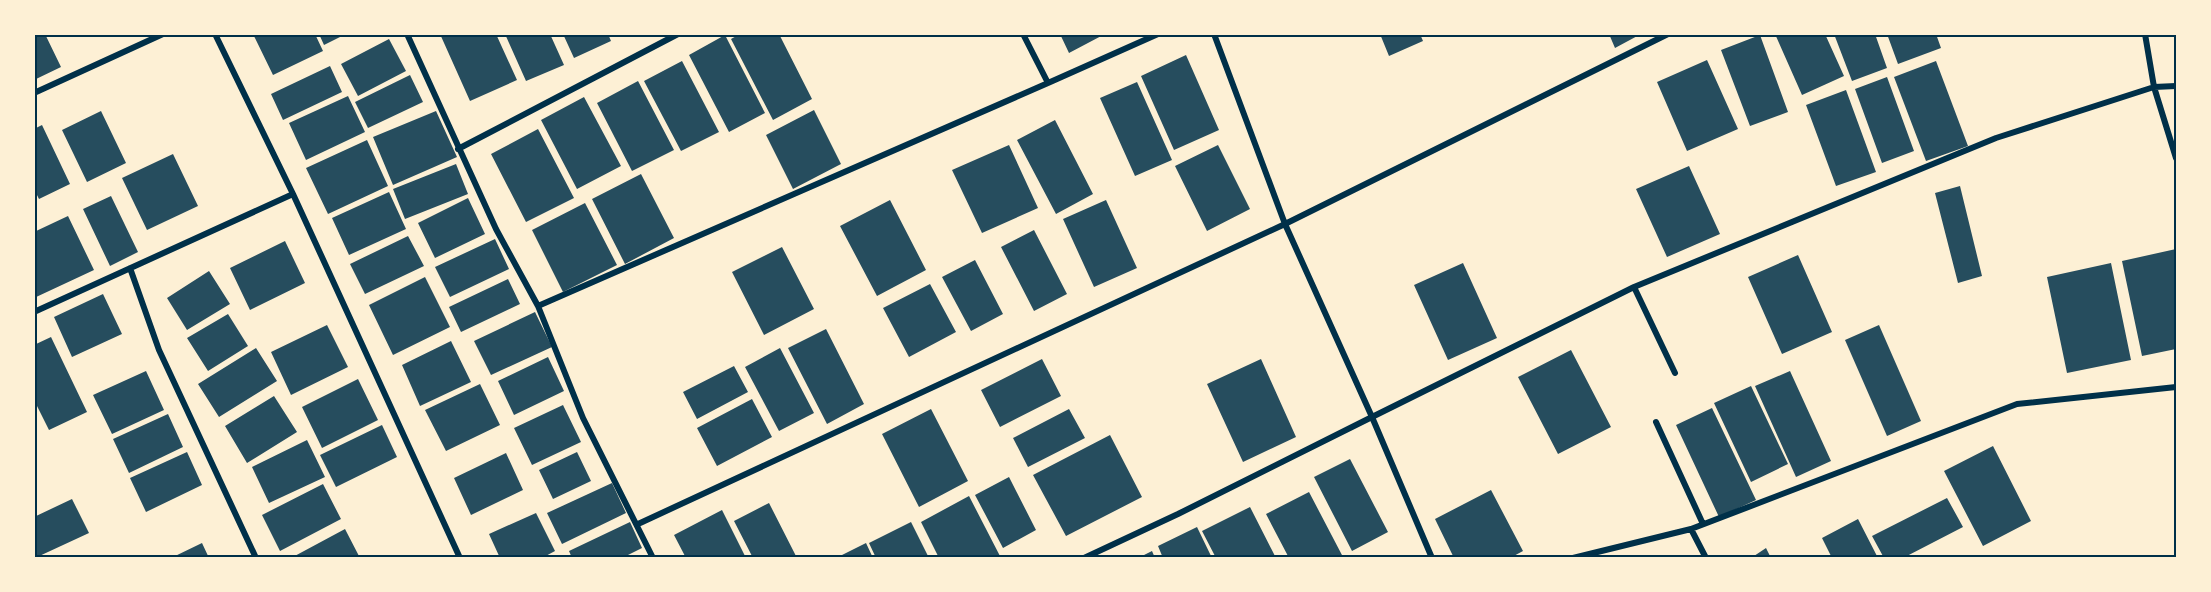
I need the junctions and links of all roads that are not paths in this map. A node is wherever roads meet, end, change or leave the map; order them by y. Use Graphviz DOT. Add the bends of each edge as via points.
graph roads {
  1 [pos="163,34"];
  2 [pos="215,34"];
  3 [pos="407,34"];
  4 [pos="678,34"];
  5 [pos="1023,34"];
  6 [pos="1158,34"];
  7 [pos="1214,34"];
  8 [pos="1668,34"];
  9 [pos="2145,34"];
  10 [pos="1048,83"];
  11 [pos="2176,86"];
  12 [pos="2154,87"];
  13 [pos="34,93"];
  14 [pos="458,149"];
  15 [pos="2176,158"];
  16 [pos="293,194"];
  17 [pos="1285,224"];
  18 [pos="130,268"];
  19 [pos="1634,287"];
  20 [pos="538,306"];
  21 [pos="34,312"];
  22 [pos="1675,374"];
  23 [pos="2176,387"];
  24 [pos="1372,417"];
  25 [pos="1656,422"];
  26 [pos="638,524"];
  27 [pos="1703,524"];
  28 [pos="1691,529"];
  29 [pos="256,558"];
  30 [pos="460,558"];
  31 [pos="653,558"];
  32 [pos="1084,558"];
  33 [pos="1432,558"];
  34 [pos="1573,558"];
  35 [pos="1706,558"];
  1 -- 13 [label="street"];
  2 -- 16 [label="street"];
  3 -- 14 [label="street"];
  4 -- 14 [label="street"];
  5 -- 10 [label="street"];
  6 -- 10 [label="street"];
  7 -- 17 [label="street"];
  8 -- 17 [label="street"];
  9 -- 12 [label="street"];
  10 -- 20 [label="street"];
  11 -- 12 [label="street"];
  12 -- 15 [label="street"];
  12 -- 19 [label="street" via="1995,138"];
  14 -- 20 [label="street"];
  16 -- 18 [label="street"];
  16 -- 30 [label="street"];
  17 -- 24 [label="street"];
  17 -- 26 [label="street"];
  18 -- 21 [label="street"];
  18 -- 29 [label="street" via="159,350"];
  19 -- 22 [label="street"];
  19 -- 24 [label="street"];
  20 -- 26 [label="street" via="584,418"];
  23 -- 27 [label="street" via="2017,404"];
  24 -- 32 [label="street"];
  24 -- 33 [label="street"];
  25 -- 27 [label="street"];
  26 -- 31 [label="street"];
  27 -- 28 [label="street"];
  28 -- 34 [label="street"];
  28 -- 35 [label="street"];
}
